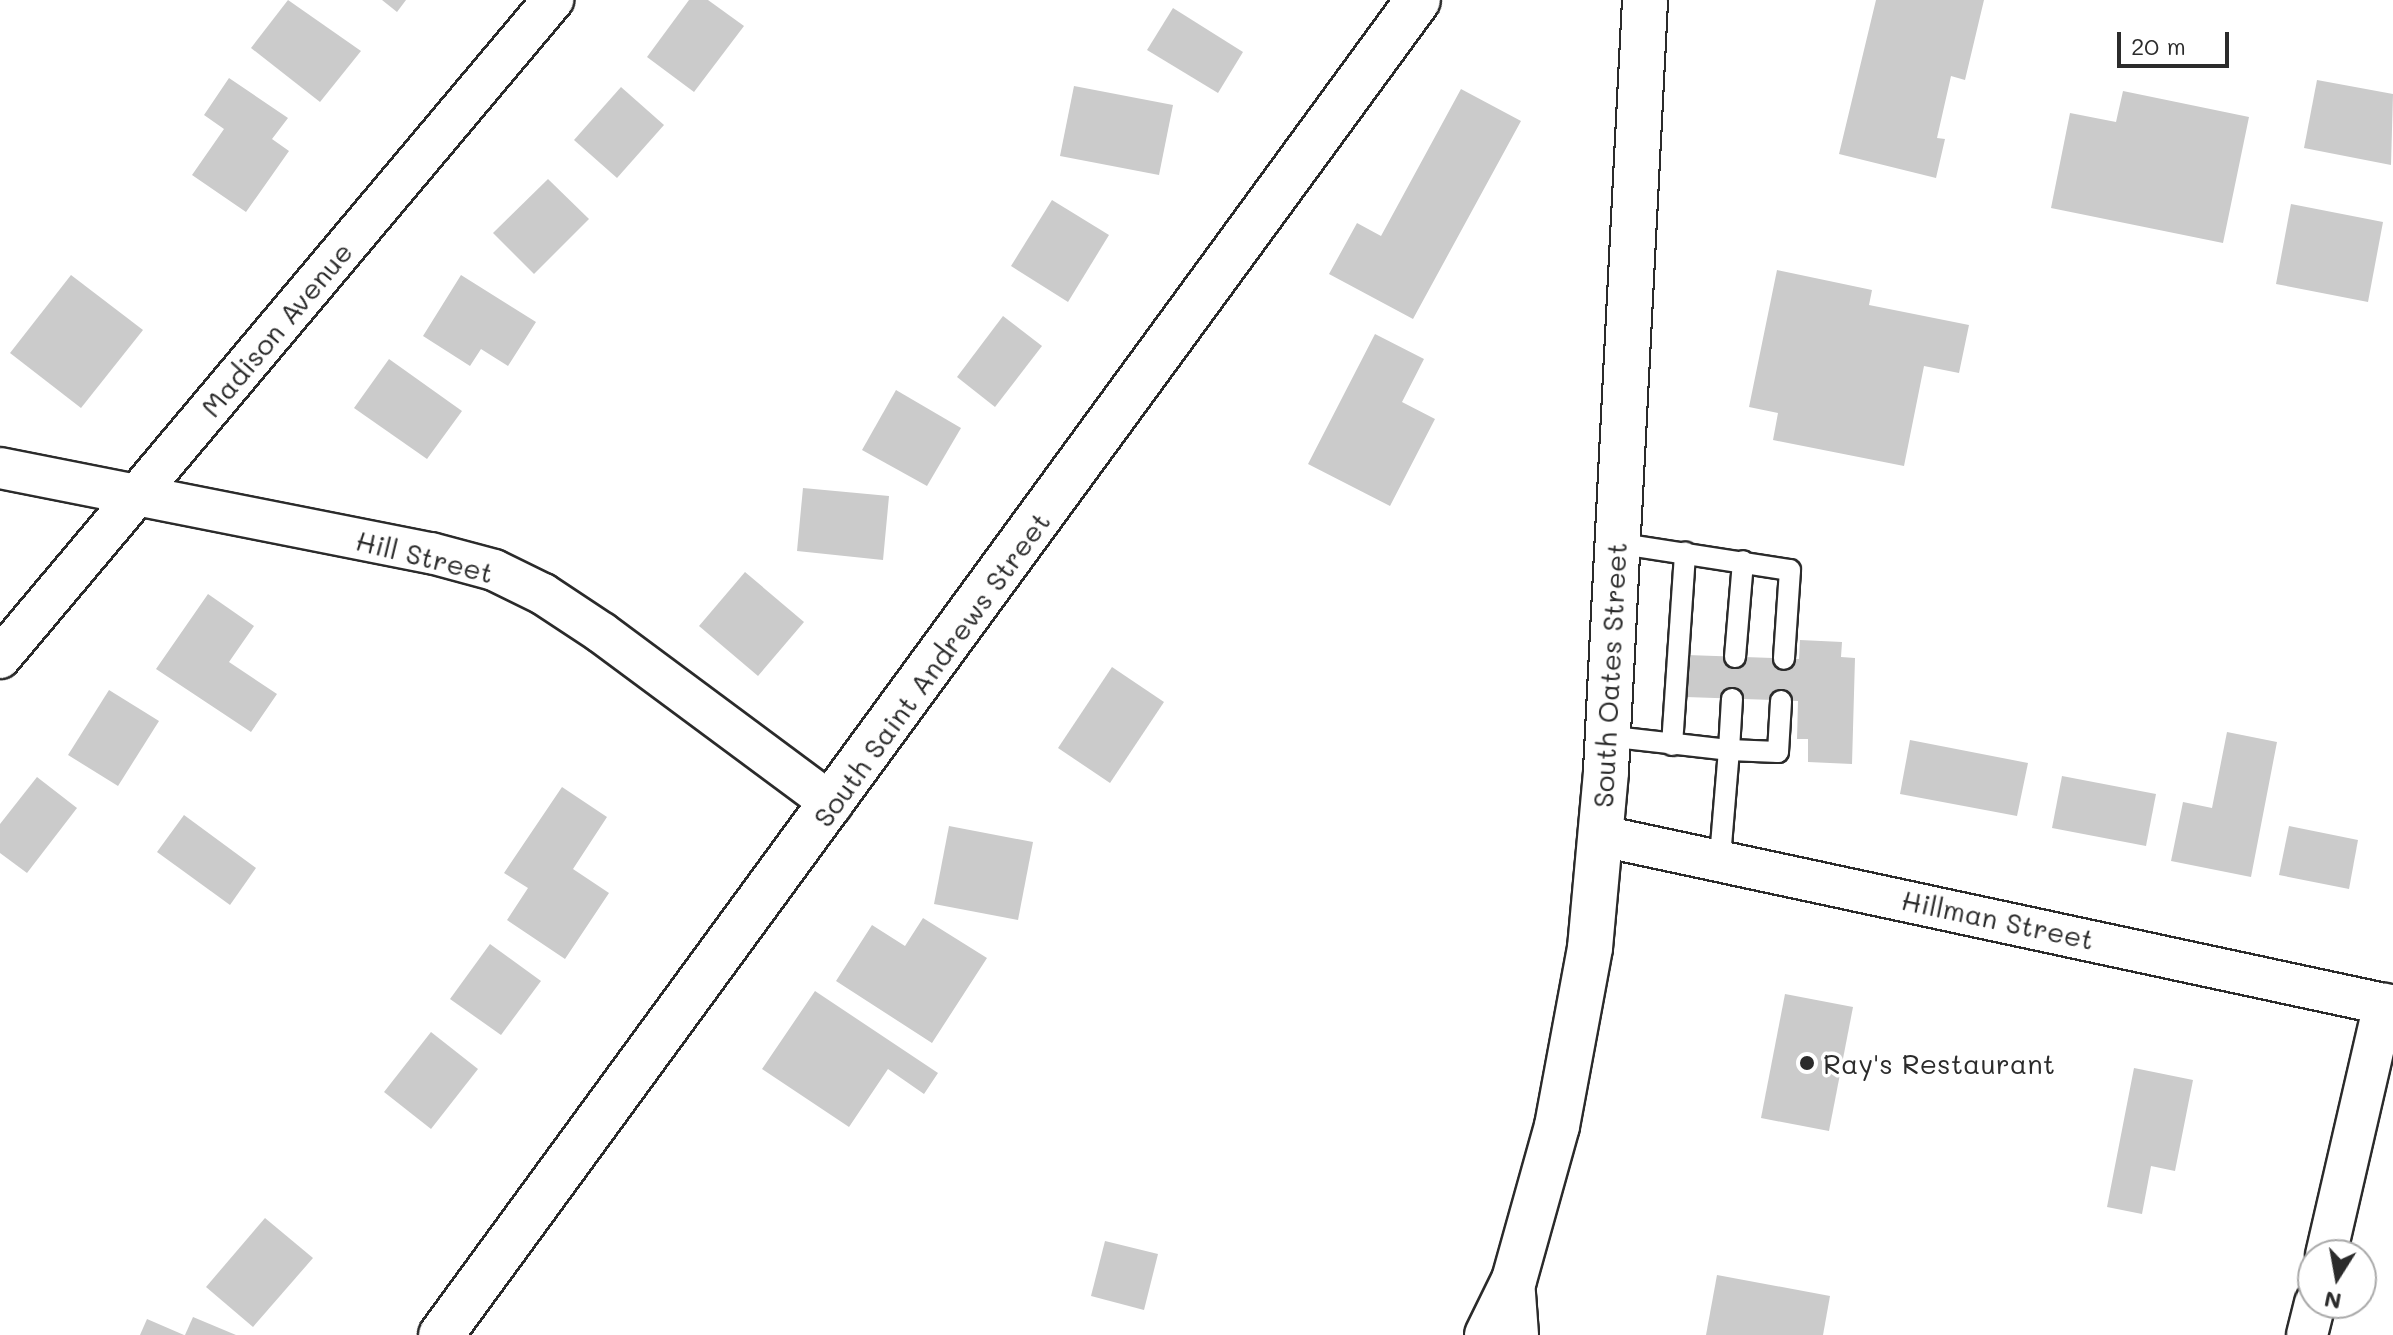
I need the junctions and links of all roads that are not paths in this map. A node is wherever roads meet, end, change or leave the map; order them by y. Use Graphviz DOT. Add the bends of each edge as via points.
graph roads {
  1 [pos="553,0"];
  2 [pos="1418,0"];
  3 [pos="1645,0"];
  4 [pos="0,468"];
  5 [pos="137,495"];
  6 [pos="1615,543"];
  7 [pos="1685,552"];
  8 [pos="1743,561"];
  9 [pos="1735,657"];
  10 [pos="0,658"];
  11 [pos="1784,659"];
  12 [pos="1732,699"];
  13 [pos="1781,701"];
  14 [pos="1606,736"];
  15 [pos="1672,745"];
  16 [pos="1729,750"];
  17 [pos="832,804"];
  18 [pos="1602,836"];
  19 [pos="1720,858"];
  20 [pos="2389,1005"];
  21 [pos="2330,1239"];
  22 [pos="1514,1280"];
  23 [pos="441,1335"];
  24 [pos="1487,1335"];
  25 [pos="1518,1335"];
  1 -- 5 [label="street, Madison Avenue"];
  2 -- 17 [label="street, South Saint Andrews Street"];
  3 -- 6 [label="street, South Oates Street"];
  4 -- 5 [label="street, Hill Street"];
  5 -- 10 [label="street, Madison Avenue"];
  5 -- 17 [label="street, Hill Street" via="494,570 602,633"];
  6 -- 7 [label="lane"];
  6 -- 14 [label="street, South Oates Street"];
  7 -- 8 [label="lane"];
  7 -- 15 [label="lane"];
  8 -- 9 [label="lane"];
  8 -- 11 [label="lane" via="1790,570"];
  12 -- 16 [label="lane"];
  13 -- 16 [label="lane" via="1778,752"];
  14 -- 15 [label="lane"];
  14 -- 18 [label="street, South Oates Street"];
  15 -- 16 [label="lane"];
  16 -- 19 [label="lane"];
  17 -- 23 [label="street, South Saint Andrews Street"];
  18 -- 19 [label="street, Hillman Street"];
  18 -- 22 [label="street, South Oates Street" via="1576,1036"];
  19 -- 20 [label="street, Hillman Street"];
  20 -- 21 [label="street"];
  22 -- 24 [label="street, South Oates Street"];
  22 -- 25 [label="street"];
}
